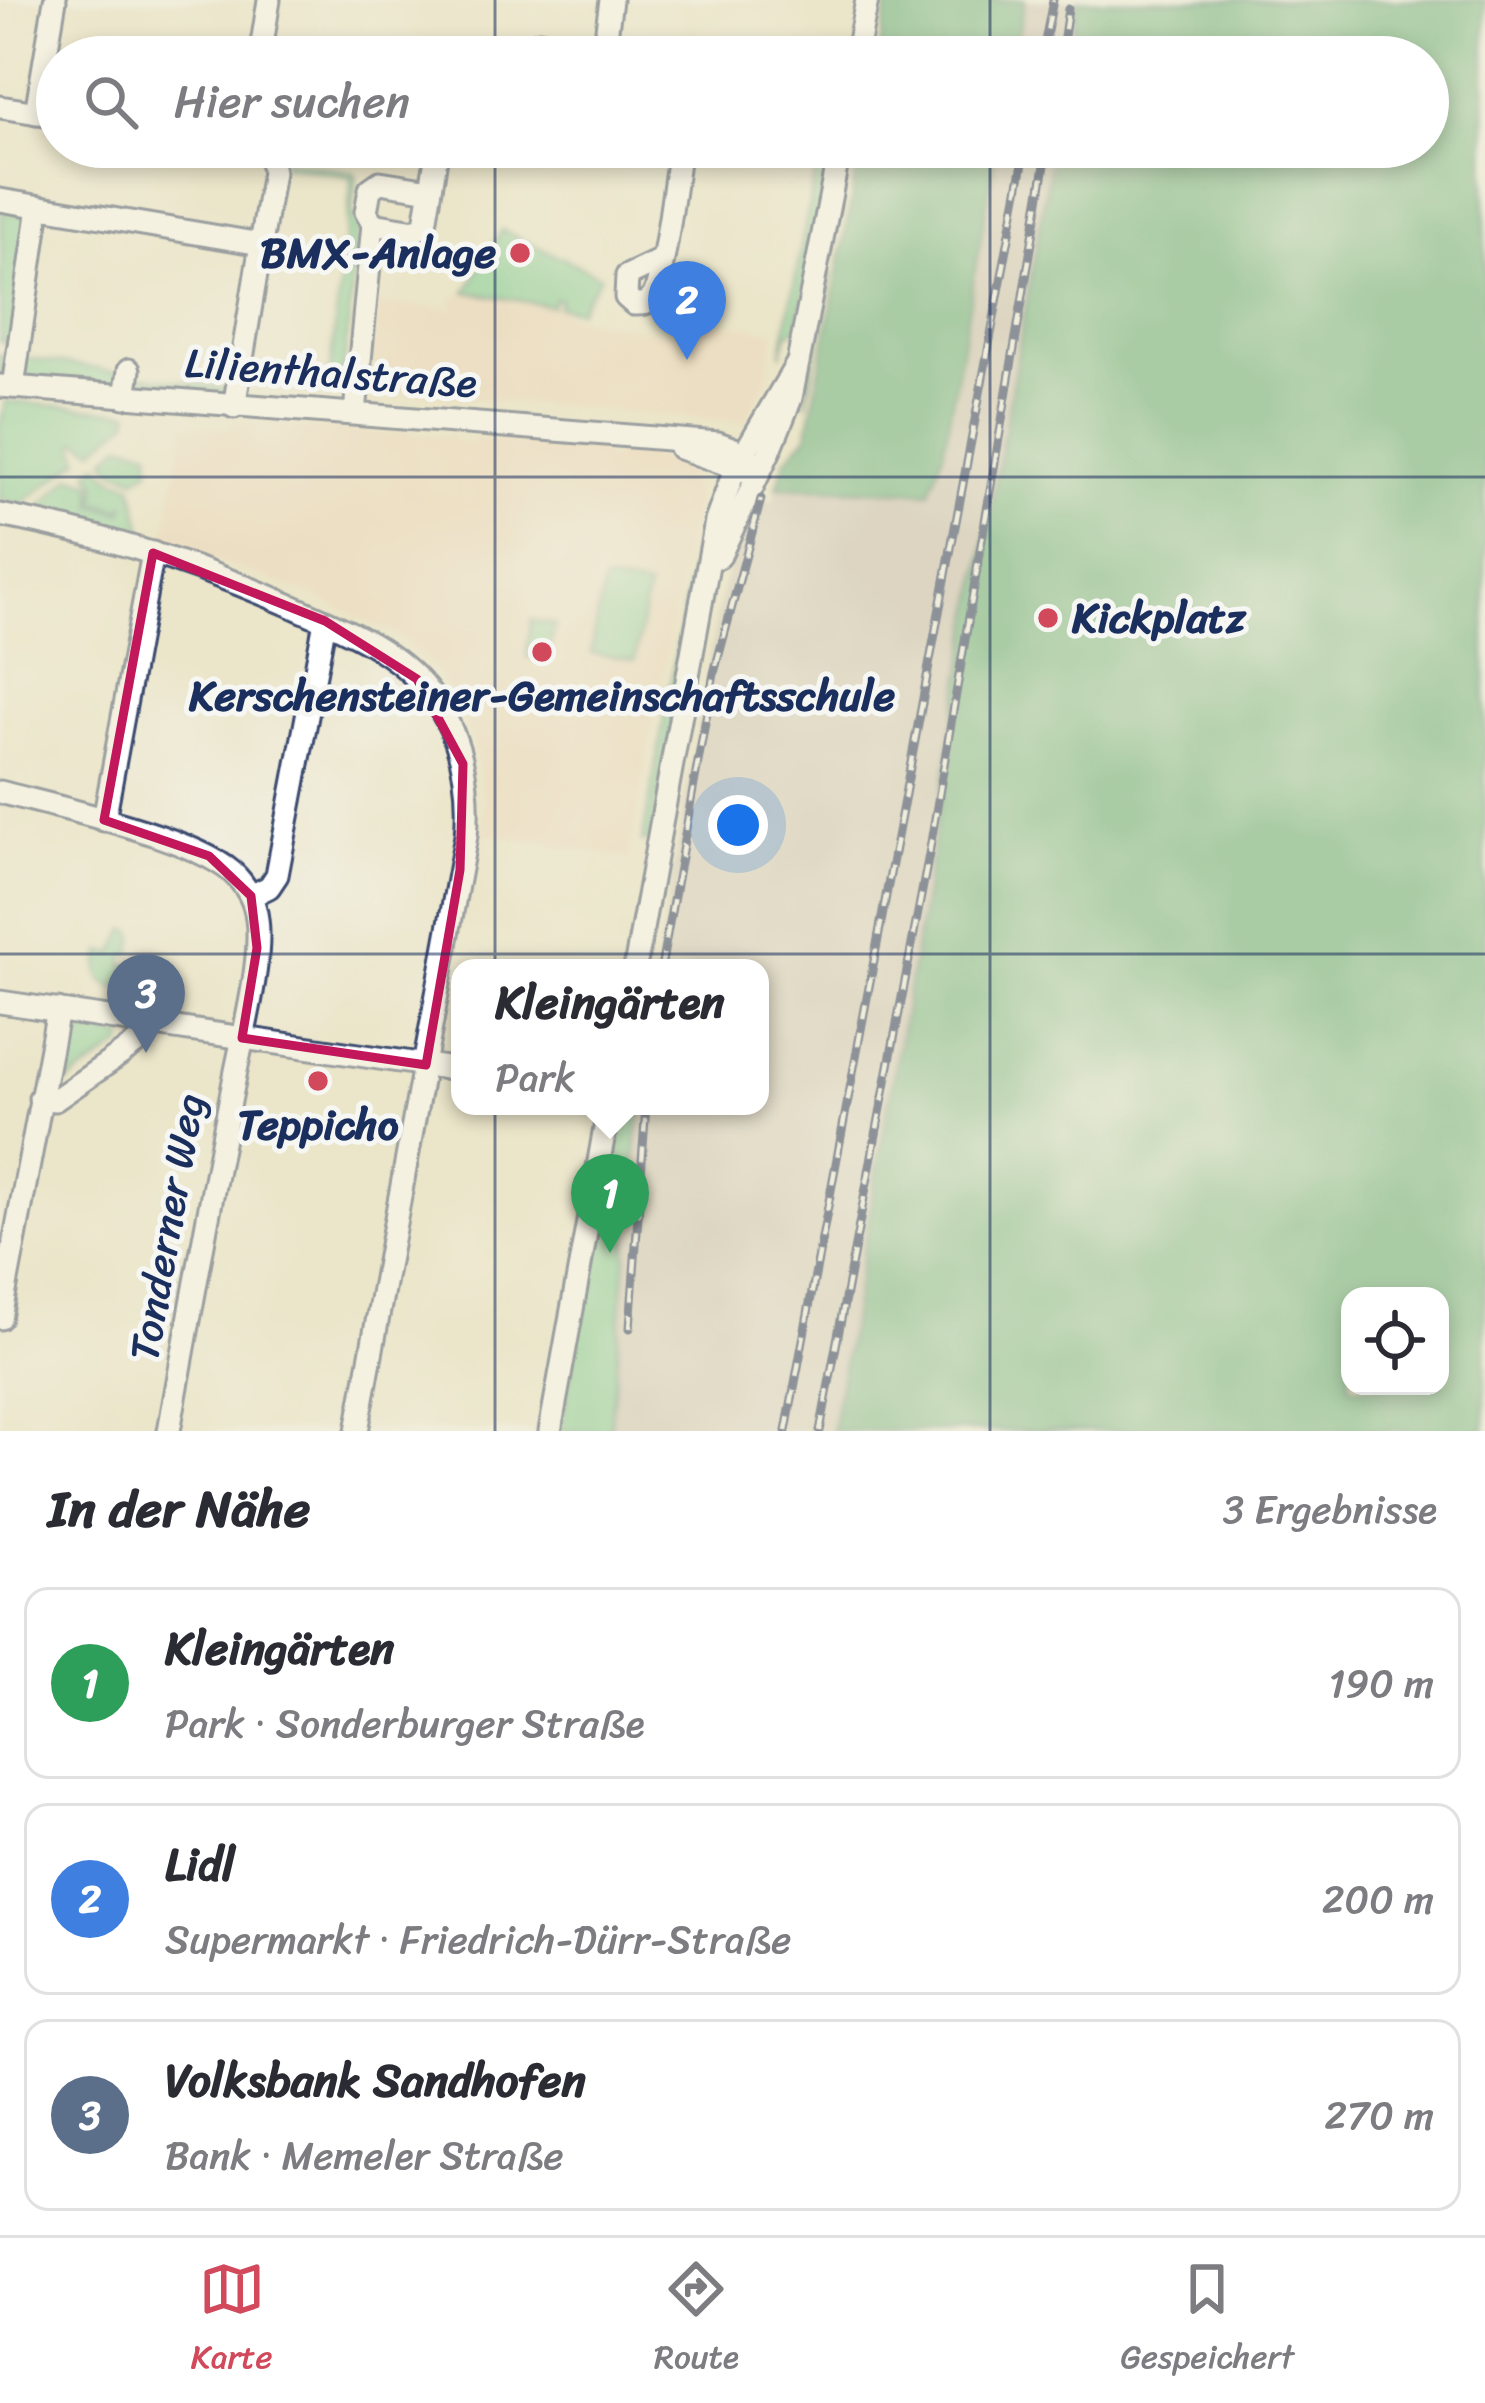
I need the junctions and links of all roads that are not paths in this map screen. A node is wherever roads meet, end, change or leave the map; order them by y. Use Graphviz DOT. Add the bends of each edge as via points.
graph roads {
  1 [pos="55,0"];
  2 [pos="269,0"];
  3 [pos="611,0"];
  4 [pos="867,0"];
  5 [pos="52,36"];
  6 [pos="263,36"];
  7 [pos="613,36"];
  8 [pos="860,36"];
  9 [pos="0,107"];
  10 [pos="36,112"];
  11 [pos="271,168"];
  12 [pos="434,168"];
  13 [pos="676,168"];
  14 [pos="838,168"];
  15 [pos="430,194"];
  16 [pos="0,200"];
  17 [pos="39,207"];
  18 [pos="373,224"];
  19 [pos="261,244"];
  20 [pos="661,260"];
  21 [pos="798,362"];
  22 [pos="129,370"];
  23 [pos="6,386"];
  24 [pos="125,397"];
  25 [pos="234,406"];
  26 [pos="355,413"];
  27 [pos="740,461"];
  28 [pos="759,473"];
  29 [pos="0,514"];
  30 [pos="153,553"];
  31 [pos="708,579"];
  32 [pos="325,621"];
  33 [pos="0,792"];
  34 [pos="104,820"];
  35 [pos="251,896"];
  36 [pos="637,959"];
  37 [pos="0,1002"];
  38 [pos="58,1010"];
  39 [pos="143,1023"];
  40 [pos="242,1037"];
  41 [pos="426,1065"];
  42 [pos="451,1069"];
  43 [pos="40,1098"];
  44 [pos="607,1115"];
  45 [pos="0,1318"];
  46 [pos="169,1431"];
  47 [pos="357,1431"];
  48 [pos="550,1431"];
  1 -- 5 [label="street"];
  2 -- 6 [label="street"];
  3 -- 7 [label="street"];
  4 -- 8 [label="street"];
  9 -- 10 [label="street"];
  11 -- 19 [label="street"];
  12 -- 15 [label="street"];
  13 -- 20 [label="street"];
  14 -- 21 [label="street" via="830,250"];
  15 -- 18 [label="street" via="425,224 415,231"];
  15 -- 18 [label="street" via="380,182 370,189 366,212"];
  16 -- 17 [label="street"];
  17 -- 19 [label="street"];
  17 -- 23 [label="street"];
  18 -- 26 [label="street"];
  19 -- 25 [label="street"];
  21 -- 27 [label="street"];
  21 -- 28 [label="street"];
  22 -- 24 [label="street"];
  23 -- 24 [label="street, Lilienthalstraße"];
  24 -- 25 [label="street, Lilienthalstraße"];
  25 -- 26 [label="street, Lilienthalstraße" via="279,398"];
  26 -- 27 [label="street, Lilienthalstraße" via="656,440"];
  27 -- 28 [label="street, Lilienthalstraße"];
  27 -- 31 [label="street" via="716,521"];
  28 -- 31 [label="street"];
  29 -- 30 [label="street"];
  30 -- 32 [label="street"];
  30 -- 34 [label="street"];
  31 -- 36 [label="street"];
  32 -- 35 [label="street" via="277,874"];
  32 -- 41 [label="street" via="417,679 442,711 463,764 466,836"];
  33 -- 34 [label="street"];
  34 -- 35 [label="street" via="209,856"];
  35 -- 40 [label="street, Tonderner Weg" via="257,948"];
  37 -- 38 [label="street"];
  38 -- 39 [label="street"];
  38 -- 43 [label="street"];
  39 -- 40 [label="street"];
  39 -- 43 [label="street" via="141,1040 55,1100"];
  40 -- 41 [label="street"];
  40 -- 46 [label="street, Tonderner Weg"];
  41 -- 42 [label="street"];
  41 -- 47 [label="street"];
  43 -- 45 [label="street"];
  44 -- 48 [label="street"];
}
